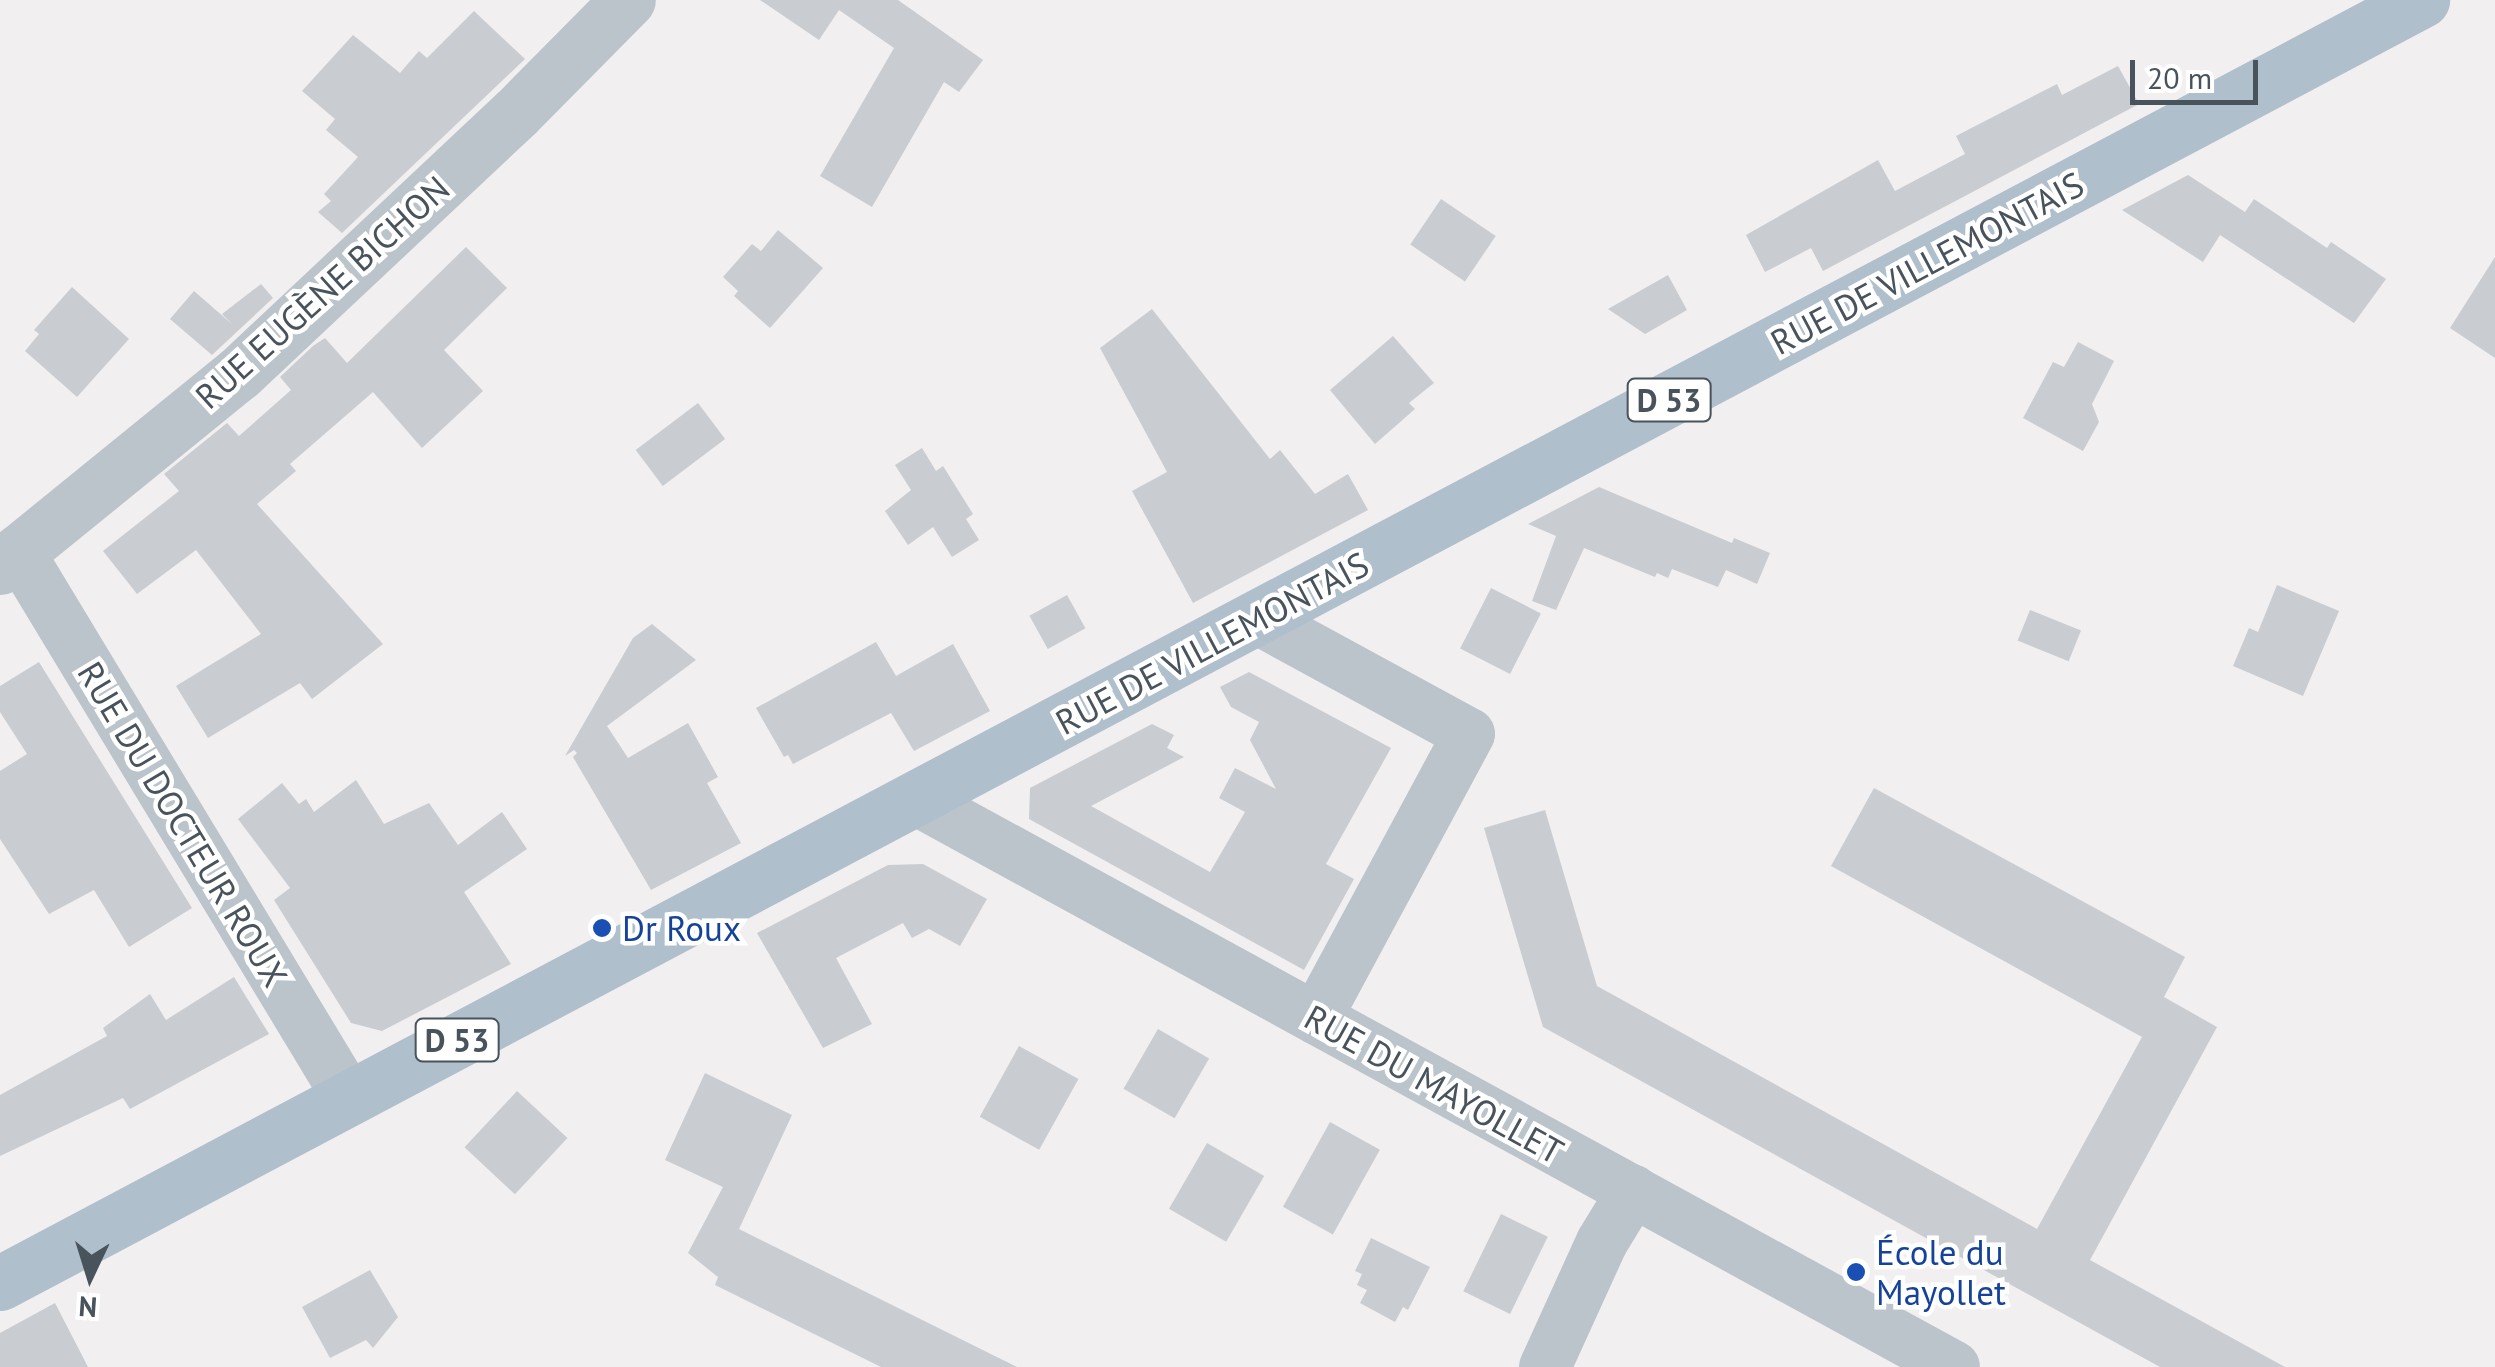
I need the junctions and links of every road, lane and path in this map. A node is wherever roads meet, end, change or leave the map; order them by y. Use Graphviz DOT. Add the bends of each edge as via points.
graph roads {
  1 [pos="628,0"];
  2 [pos="2422,0"];
  3 [pos="9,559"];
  4 [pos="1258,619"];
  5 [pos="915,799"];
  6 [pos="1316,1018"];
  7 [pos="348,1097"];
  8 [pos="1633,1191"];
  9 [pos="0,1283"];
  10 [pos="1546,1367"];
  11 [pos="1954,1367"];
  1 -- 3 [label="street, RUE EUGÈNE BICHON" via="240,373"];
  2 -- 4 [label="main road, RUE DE VILLEMONTAIS / D 53"];
  3 -- 7 [label="street, RUE DU DOCTEUR ROUX"];
  4 -- 5 [label="main road, RUE DE VILLEMONTAIS / D 53"];
  4 -- 6 [label="street" via="1469,734"];
  5 -- 6 [label="street, RUE DU MAYOLLET"];
  5 -- 7 [label="main road, RUE DE VILLEMONTAIS / D 53"];
  6 -- 8 [label="street, RUE DU MAYOLLET"];
  7 -- 9 [label="main road, RUE DE VILLEMONTAIS / D 53"];
  8 -- 10 [label="street" via="1602,1242"];
  8 -- 11 [label="street, RUE DU MAYOLLET"];
}
